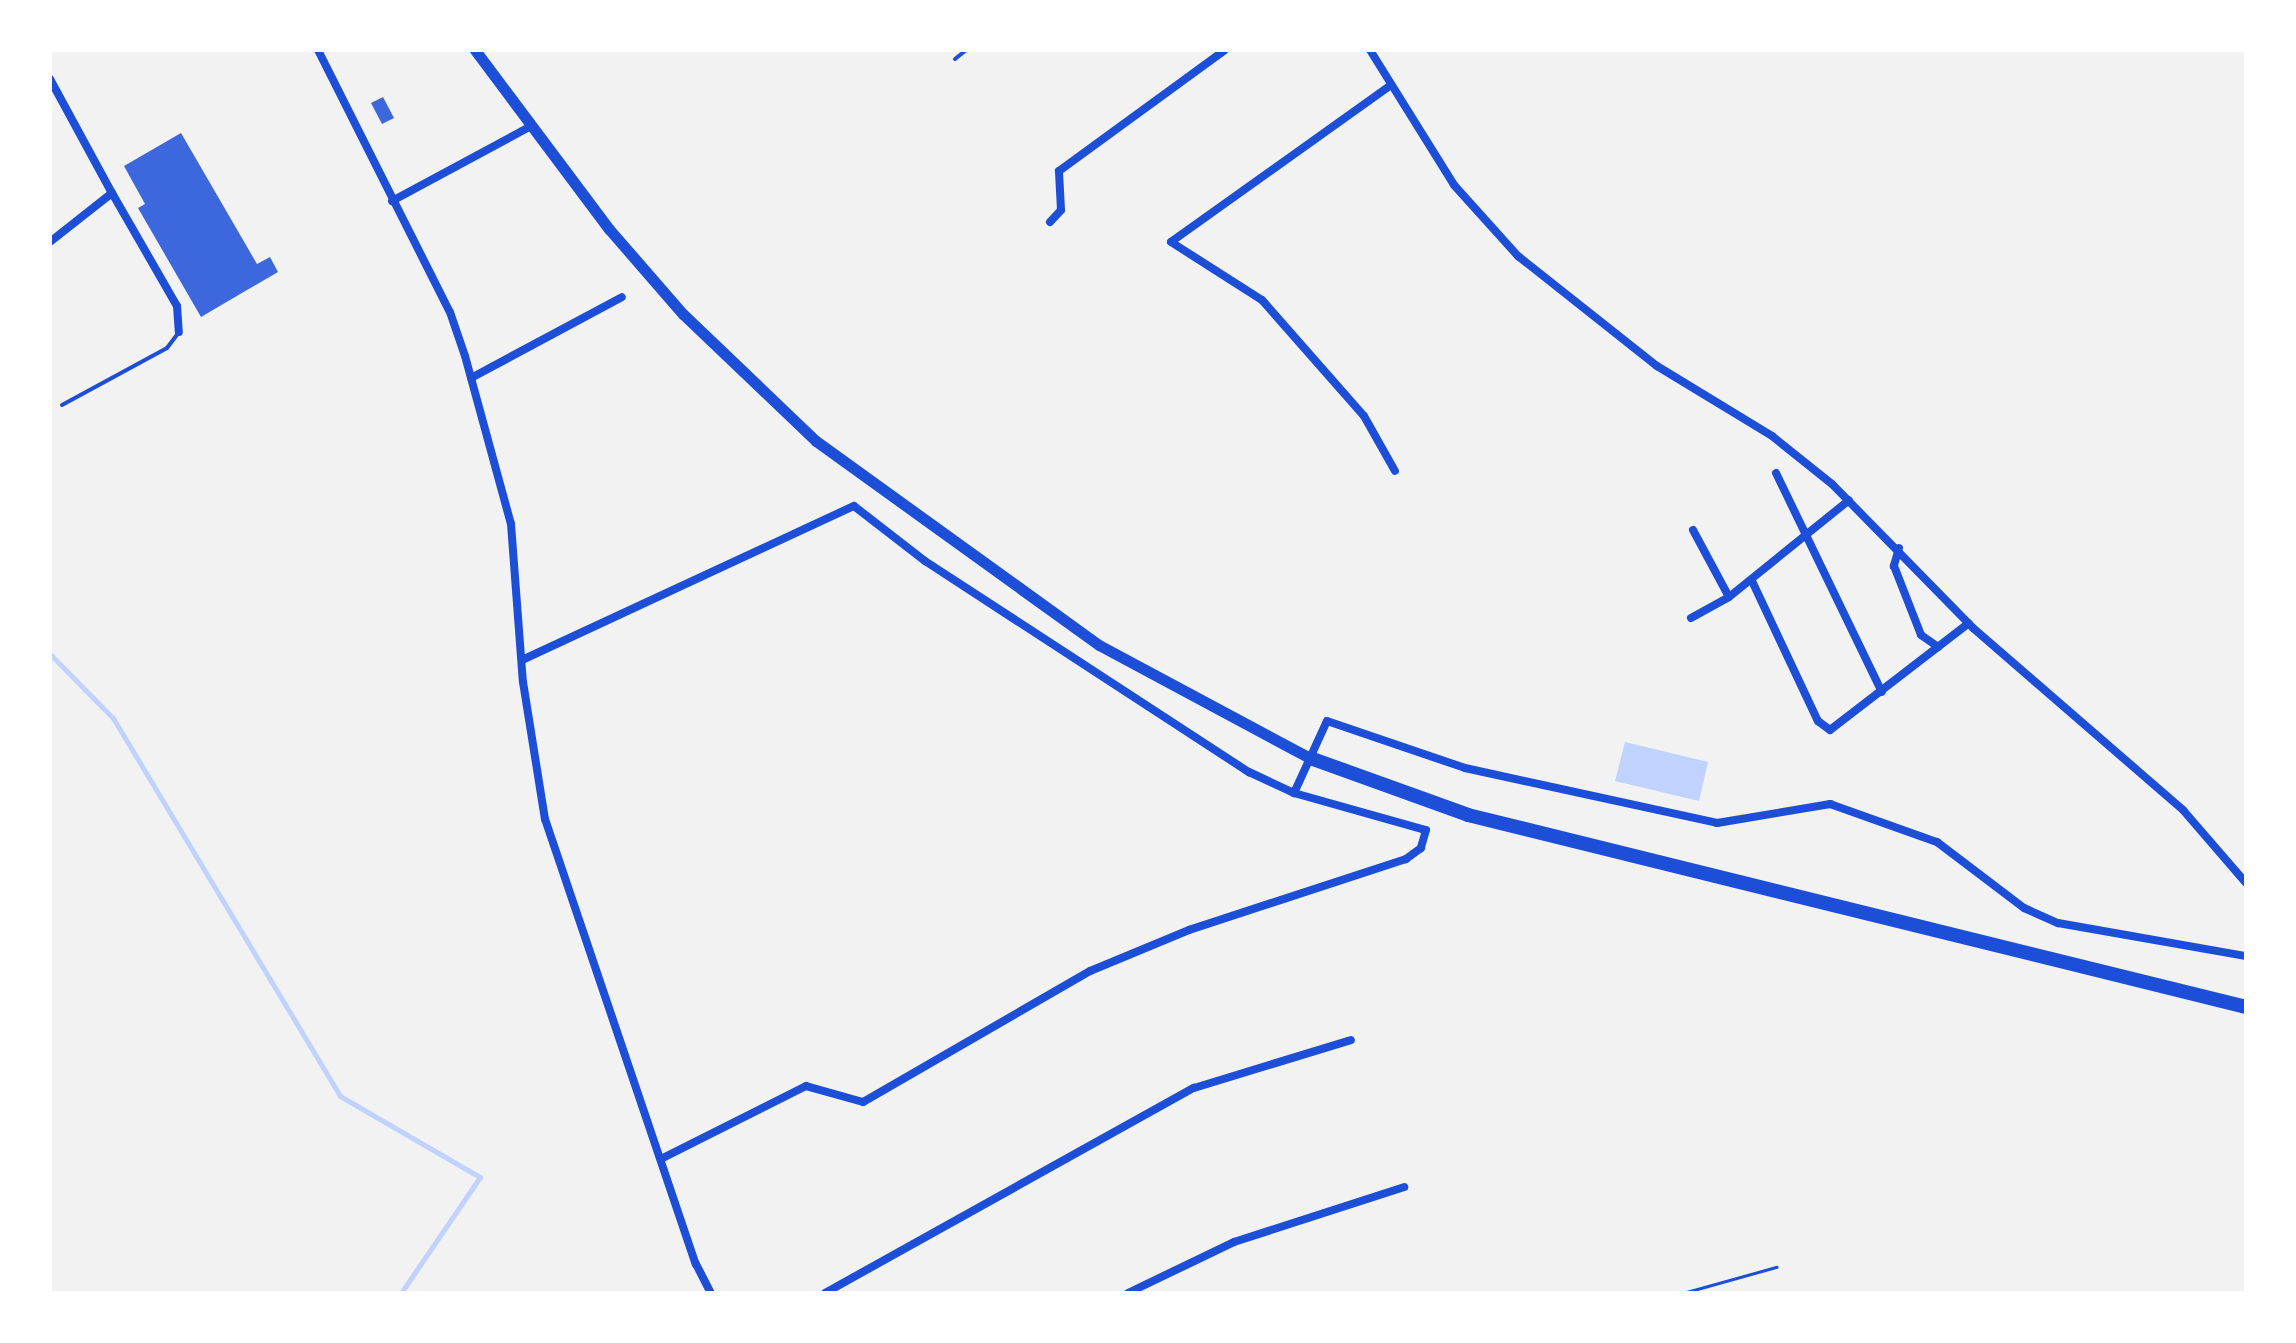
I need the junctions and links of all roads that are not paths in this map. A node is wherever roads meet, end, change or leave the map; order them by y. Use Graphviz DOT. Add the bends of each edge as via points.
graph roads {
  1 [pos="318,50"];
  2 [pos="475,50"];
  3 [pos="966,50"];
  4 [pos="1225,50"];
  5 [pos="1370,50"];
  6 [pos="955,58"];
  7 [pos="50,79"];
  8 [pos="1391,85"];
  9 [pos="532,126"];
  10 [pos="112,193"];
  11 [pos="392,200"];
  12 [pos="1050,222"];
  13 [pos="50,242"];
  14 [pos="622,297"];
  15 [pos="179,332"];
  16 [pos="471,378"];
  17 [pos="62,405"];
  18 [pos="1395,471"];
  19 [pos="1776,474"];
  20 [pos="1850,500"];
  21 [pos="1693,530"];
  22 [pos="1810,535"];
  23 [pos="1899,548"];
  24 [pos="1752,580"];
  25 [pos="1729,597"];
  26 [pos="1691,618"];
  27 [pos="1971,625"];
  28 [pos="1938,648"];
  29 [pos="522,660"];
  30 [pos="1882,692"];
  31 [pos="1310,758"];
  32 [pos="1294,793"];
  33 [pos="2246,883"];
  34 [pos="2246,956"];
  35 [pos="2246,1007"];
  36 [pos="1351,1040"];
  37 [pos="661,1160"];
  38 [pos="1404,1186"];
  39 [pos="711,1293"];
  40 [pos="824,1293"];
  41 [pos="1128,1293"];
  1 -- 11 [label="street"];
  2 -- 9 [label="main road"];
  3 -- 6 [label="lane"];
  4 -- 12 [label="street" via="1060,171 1061,210"];
  5 -- 8 [label="street"];
  7 -- 10 [label="street"];
  8 -- 18 [label="street" via="1172,242 1262,300 1364,416"];
  8 -- 20 [label="street" via="1464,198 1518,256 1657,366 1772,436"];
  9 -- 11 [label="street"];
  9 -- 31 [label="main road" via="684,314 816,440 1099,645"];
  10 -- 13 [label="street"];
  10 -- 15 [label="street" via="176,306"];
  11 -- 16 [label="street" via="450,312"];
  14 -- 16 [label="street"];
  15 -- 17 [label="lane" via="168,348"];
  16 -- 29 [label="street" via="512,524"];
  19 -- 22 [label="street"];
  20 -- 22 [label="street"];
  20 -- 23 [label="street"];
  21 -- 25 [label="street"];
  22 -- 24 [label="street"];
  22 -- 30 [label="street"];
  23 -- 27 [label="street"];
  23 -- 28 [label="street" via="1894,566 1921,635"];
  24 -- 25 [label="street"];
  24 -- 30 [label="street" via="1823,728 1836,728"];
  25 -- 26 [label="street"];
  27 -- 28 [label="street"];
  27 -- 33 [label="street" via="2183,810"];
  28 -- 30 [label="street"];
  29 -- 32 [label="street" via="854,506 1120,689"];
  29 -- 37 [label="street" via="545,819"];
  31 -- 32 [label="street"];
  31 -- 34 [label="street" via="1327,721 1465,768 1717,823 1830,804 1938,842 2024,908 2058,923"];
  31 -- 35 [label="highway" via="1468,815"];
  32 -- 37 [label="street" via="1426,830 1421,848 1406,859 1189,930 1090,971 864,1102 806,1086"];
  36 -- 40 [label="street" via="1194,1088"];
  37 -- 39 [label="street"];
  38 -- 41 [label="street" via="1234,1242"];
}
